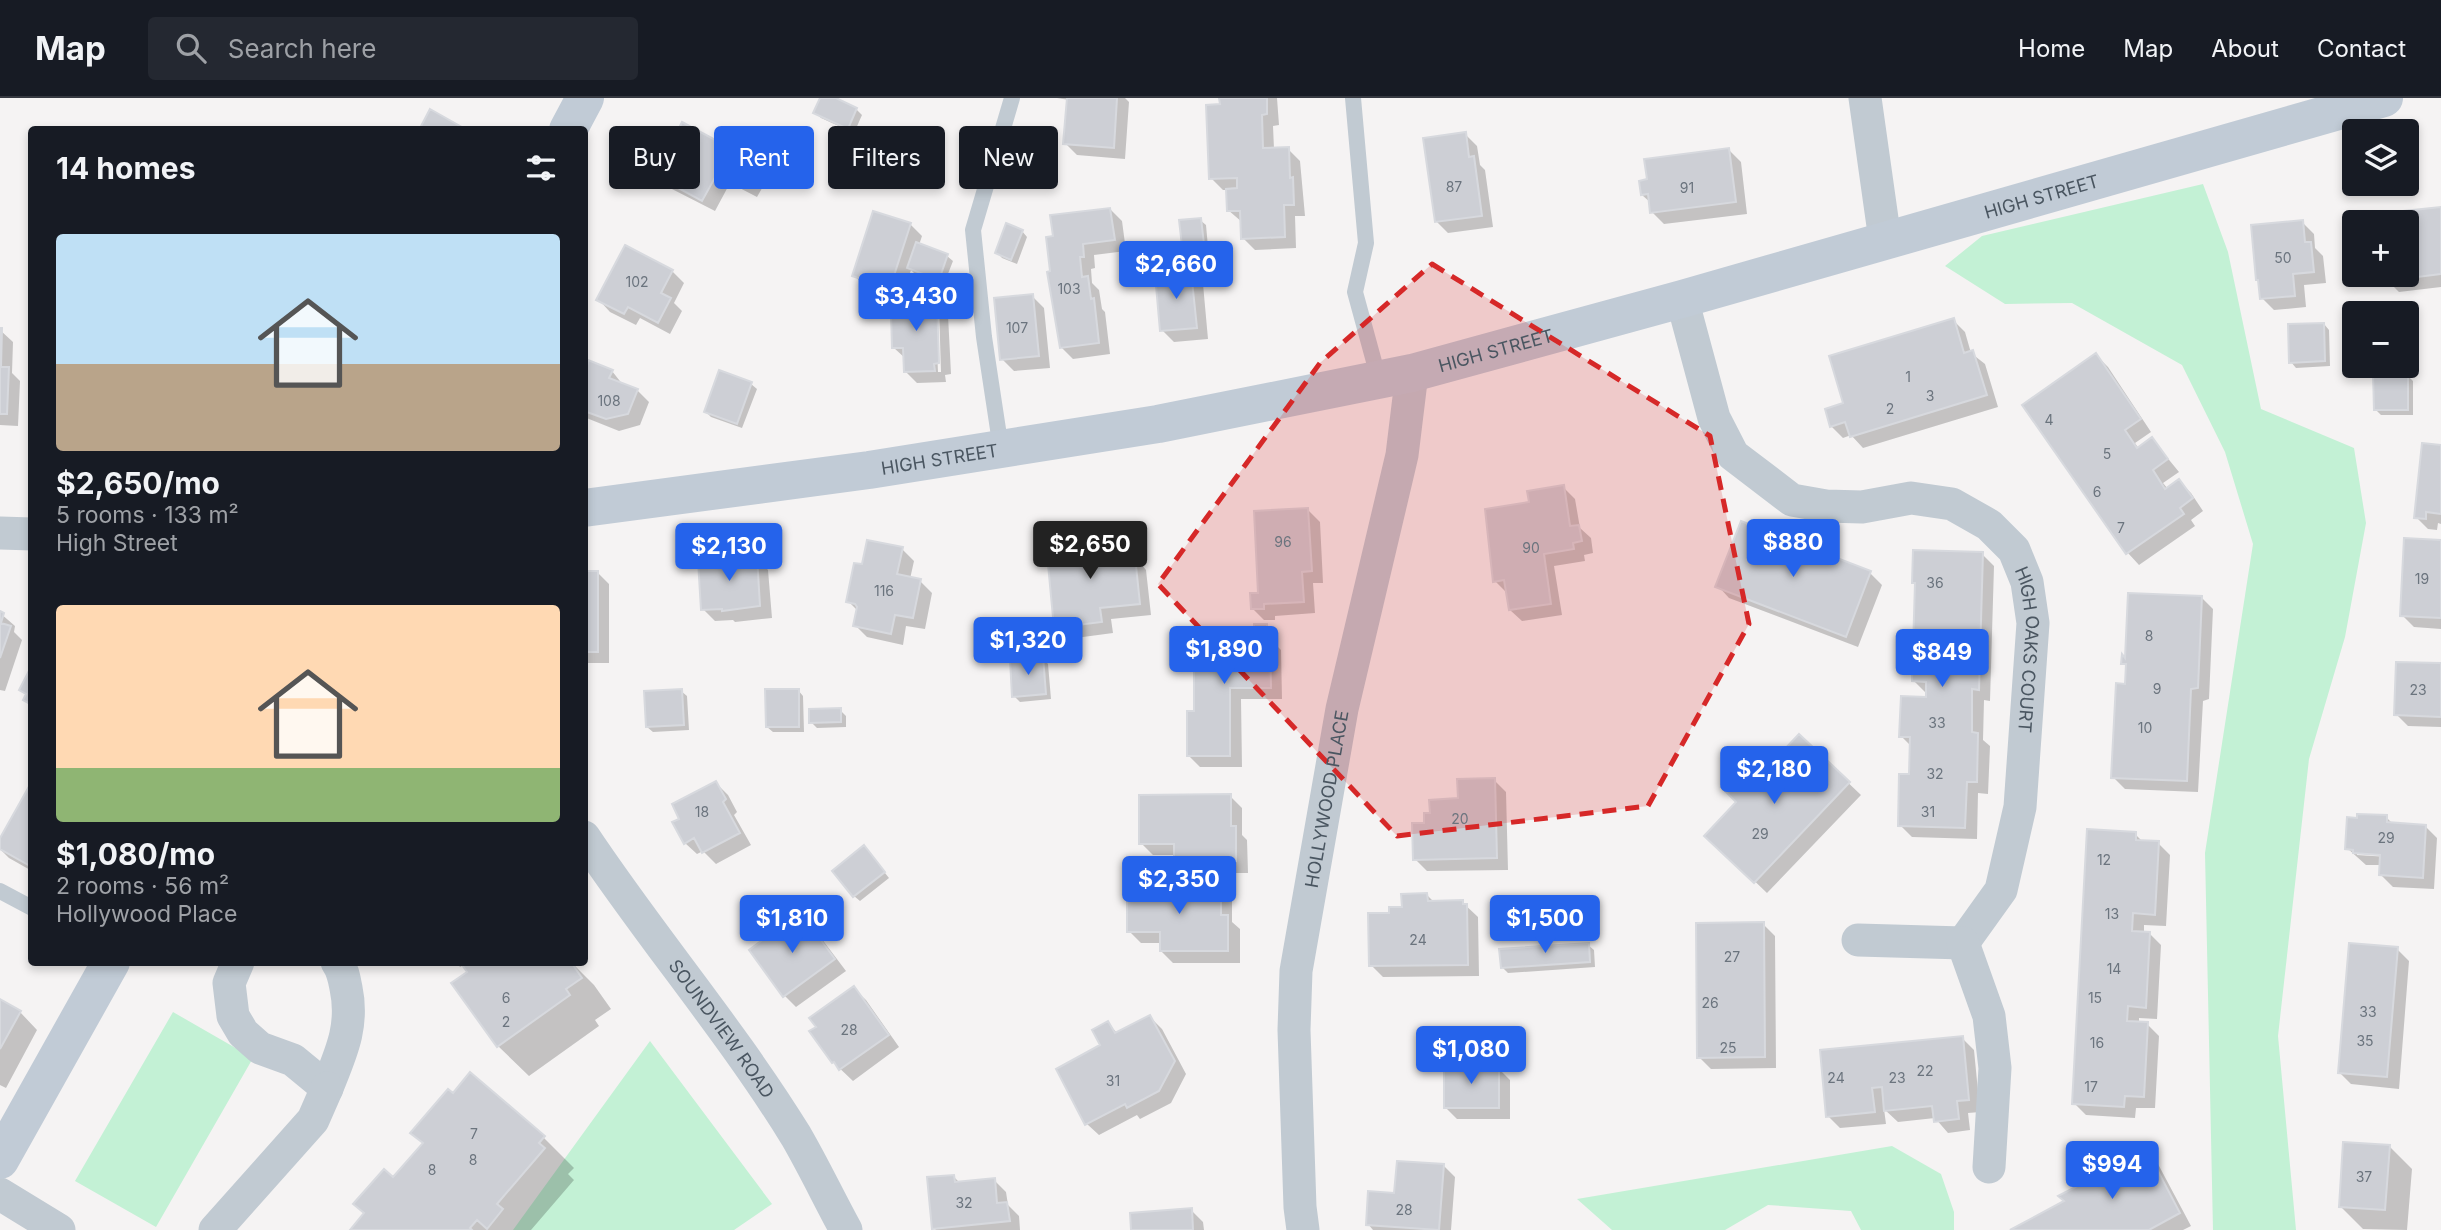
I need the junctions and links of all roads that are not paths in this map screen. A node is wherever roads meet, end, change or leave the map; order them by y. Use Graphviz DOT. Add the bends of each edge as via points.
graph roads {
  1 [pos="585,98"];
  2 [pos="1012,98"];
  3 [pos="1353,98"];
  4 [pos="1865,98"];
  5 [pos="2384,98"];
  6 [pos="570,126"];
  7 [pos="1885,240"];
  8 [pos="1682,299"];
  9 [pos="1396,377"];
  10 [pos="1001,449"];
  11 [pos="588,507"];
  12 [pos="0,533"];
  13 [pos="28,534"];
  14 [pos="588,843"];
  15 [pos="0,891"];
  16 [pos="28,906"];
  17 [pos="1858,940"];
  18 [pos="1963,943"];
  19 [pos="109,966"];
  20 [pos="236,966"];
  21 [pos="340,966"];
  22 [pos="327,1088"];
  23 [pos="0,1160"];
  24 [pos="1989,1167"];
  25 [pos="0,1194"];
  26 [pos="59,1230"];
  27 [pos="215,1230"];
  28 [pos="846,1230"];
  29 [pos="1303,1230"];
  1 -- 6 [label="main road"];
  2 -- 10 [label="lane" via="973,230"];
  3 -- 9 [label="lane" via="1366,243 1355,292"];
  4 -- 7 [label="street"];
  5 -- 7 [label="main road, HIGH STREET"];
  7 -- 8 [label="main road, HIGH STREET"];
  8 -- 9 [label="main road, HIGH STREET"];
  8 -- 18 [label="street, HIGH OAKS COURT" via="1714,418 1733,456 1792,500 1862,507 1911,498 1952,505 1989,525 2014,550 2027,582 2033,623 2020,807 2001,890"];
  9 -- 10 [label="main road, HIGH STREET" via="1158,424"];
  9 -- 29 [label="street, HOLLYWOOD PLACE" via="1402,456 1342,709 1296,971 1294,1030"];
  10 -- 11 [label="main road, HIGH STREET"];
  12 -- 13 [label="street"];
  14 -- 28 [label="street, SOUNDVIEW ROAD" via="796,1137"];
  15 -- 16 [label="lane"];
  17 -- 18 [label="street"];
  18 -- 24 [label="street" via="1989,1016 1995,1068"];
  19 -- 23 [label="main road"];
  20 -- 22 [label="street" via="229,983 233,1016 243,1033 260,1048 293,1060"];
  21 -- 22 [label="street" via="349,1004 347,1035"];
  22 -- 27 [label="street" via="313,1120"];
  25 -- 26 [label="street"];
}
